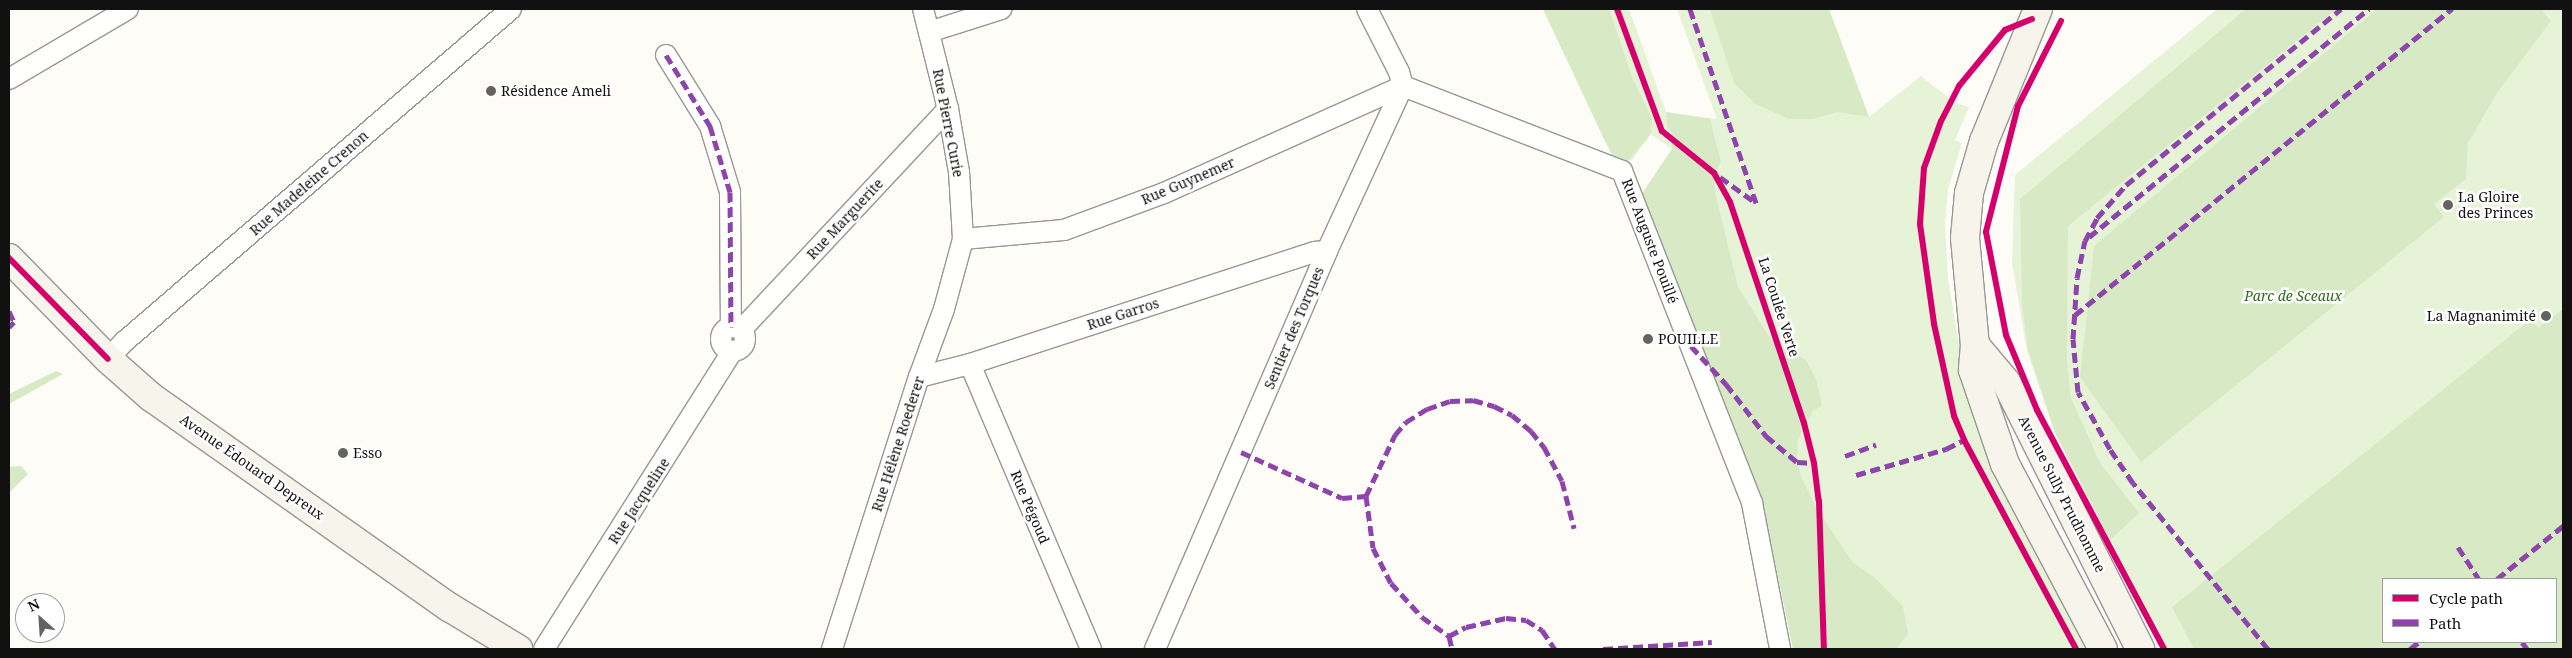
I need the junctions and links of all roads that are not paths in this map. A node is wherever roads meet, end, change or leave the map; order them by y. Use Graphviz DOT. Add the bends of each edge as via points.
graph roads {
  1 [pos="128,9"];
  2 [pos="511,9"];
  3 [pos="923,9"];
  4 [pos="1000,9"];
  5 [pos="1367,9"];
  6 [pos="2038,9"];
  7 [pos="929,32"];
  8 [pos="666,54"];
  9 [pos="9,79"];
  10 [pos="1403,86"];
  11 [pos="948,109"];
  12 [pos="963,239"];
  13 [pos="1327,251"];
  14 [pos="9,258"];
  15 [pos="736,328"];
  16 [pos="1975,345"];
  17 [pos="108,359"];
  18 [pos="970,364"];
  19 [pos="919,377"];
  20 [pos="518,649"];
  21 [pos="544,649"];
  22 [pos="832,649"];
  23 [pos="1091,649"];
  24 [pos="1155,649"];
  25 [pos="1780,649"];
  26 [pos="2103,649"];
  27 [pos="2140,649"];
  1 -- 9 [label="street"];
  2 -- 17 [label="street, Rue Madeleine Crenon"];
  3 -- 7 [label="street, Rue Pierre Curie"];
  4 -- 7 [label="street"];
  5 -- 10 [label="street"];
  6 -- 16 [label="main road" via="1984,141 1969,193 1965,238"];
  7 -- 11 [label="street, Rue Pierre Curie"];
  8 -- 15 [label="street" via="710,126 730,192"];
  10 -- 12 [label="street, Rue Guynemer" via="1164,193 1064,230"];
  10 -- 13 [label="street, Sentier des Torques"];
  10 -- 25 [label="street, Rue Auguste Pouillé" via="1622,171 1752,503"];
  11 -- 12 [label="street, Rue Pierre Curie" via="959,172"];
  11 -- 15 [label="street, Rue Marguerite"];
  12 -- 19 [label="street, Rue Hélène Roederer" via="944,309"];
  13 -- 18 [label="street, Rue Garros" via="1314,252"];
  13 -- 24 [label="street, Sentier des Torques"];
  14 -- 17 [label="main road, Avenue Édouard Depreux"];
  15 -- 21 [label="street, Rue Jacqueline" via="721,334 720,342 724,349 732,352"];
  16 -- 26 [label="main road" via="1973,370 2005,464"];
  16 -- 27 [label="main road, Avenue Sully Prudhomme" via="2006,382"];
  17 -- 20 [label="main road, Avenue Édouard Depreux" via="151,397 449,607"];
  18 -- 19 [label="street, Rue Garros"];
  18 -- 23 [label="street, Rue Pégoud"];
  19 -- 22 [label="street, Rue Hélène Roederer"];
}
